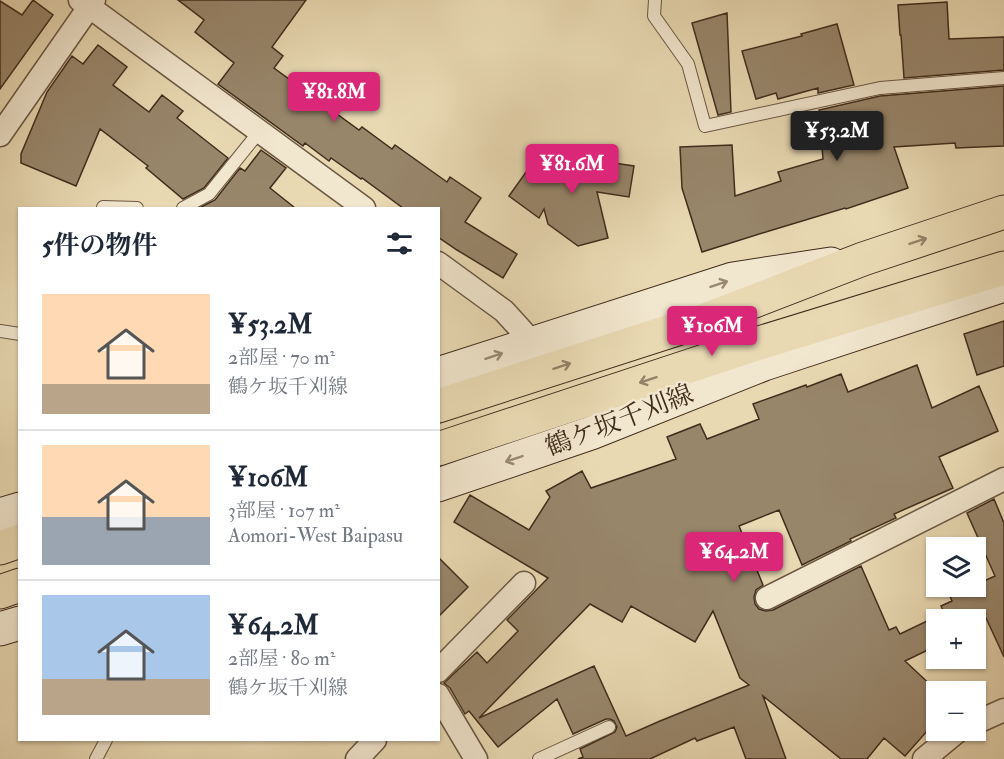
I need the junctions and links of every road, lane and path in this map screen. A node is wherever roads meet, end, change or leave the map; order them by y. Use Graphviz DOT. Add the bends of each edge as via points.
graph roads {
  1 [pos="655,0"];
  2 [pos="88,2"];
  3 [pos="1004,78"];
  4 [pos="259,132"];
  5 [pos="0,135"];
  6 [pos="185,207"];
  7 [pos="363,207"];
  8 [pos="1004,212"];
  9 [pos="862,259"];
  10 [pos="440,263"];
  11 [pos="1004,268"];
  12 [pos="1004,285"];
  13 [pos="0,331"];
  14 [pos="18,334"];
  15 [pos="533,343"];
  16 [pos="440,373"];
  17 [pos="440,405"];
  18 [pos="440,448"];
  19 [pos="1004,479"];
  20 [pos="440,484"];
  21 [pos="18,510"];
  22 [pos="0,515"];
  23 [pos="18,543"];
  24 [pos="0,548"];
  25 [pos="525,583"];
  26 [pos="18,586"];
  27 [pos="0,592"];
  28 [pos="767,598"];
  29 [pos="18,624"];
  30 [pos="0,629"];
  31 [pos="440,669"];
  32 [pos="440,698"];
  33 [pos="1004,710"];
  34 [pos="986,718"];
  35 [pos="609,726"];
  36 [pos="105,741"];
  37 [pos="374,741"];
  38 [pos="946,741"];
  39 [pos="96,759"];
  40 [pos="357,759"];
  41 [pos="476,759"];
  42 [pos="539,759"];
  43 [pos="924,759"];
  1 -- 3 [label="lane" via="654,16 688,64 705,126 880,88"];
  2 -- 4 [label="street"];
  2 -- 5 [label="street"];
  4 -- 6 [label="lane" via="209,194"];
  4 -- 7 [label="street"];
  9 -- 8 [label="highway, one-way"];
  15 -- 9 [label="main road, one-way" via="734,279"];
  17 -- 9 [label="highway, one-way" via="708,319"];
  10 -- 15 [label="street" via="504,311"];
  11 -- 18 [label="highway, one-way" via="756,344"];
  12 -- 20 [label="main road, 鶴ケ坂千刈線, one-way" via="764,364 591,433"];
  13 -- 14 [label="lane"];
  16 -- 15 [label="main road, one-way"];
  19 -- 28 [label="street"];
  21 -- 22 [label="main road"];
  23 -- 24 [label="highway"];
  25 -- 31 [label="street"];
  26 -- 27 [label="highway"];
  29 -- 30 [label="main road"];
  32 -- 41 [label="street"];
  33 -- 34 [label="street"];
  35 -- 42 [label="lane"];
  36 -- 39 [label="lane"];
  37 -- 40 [label="street"];
  38 -- 43 [label="street"];
}
